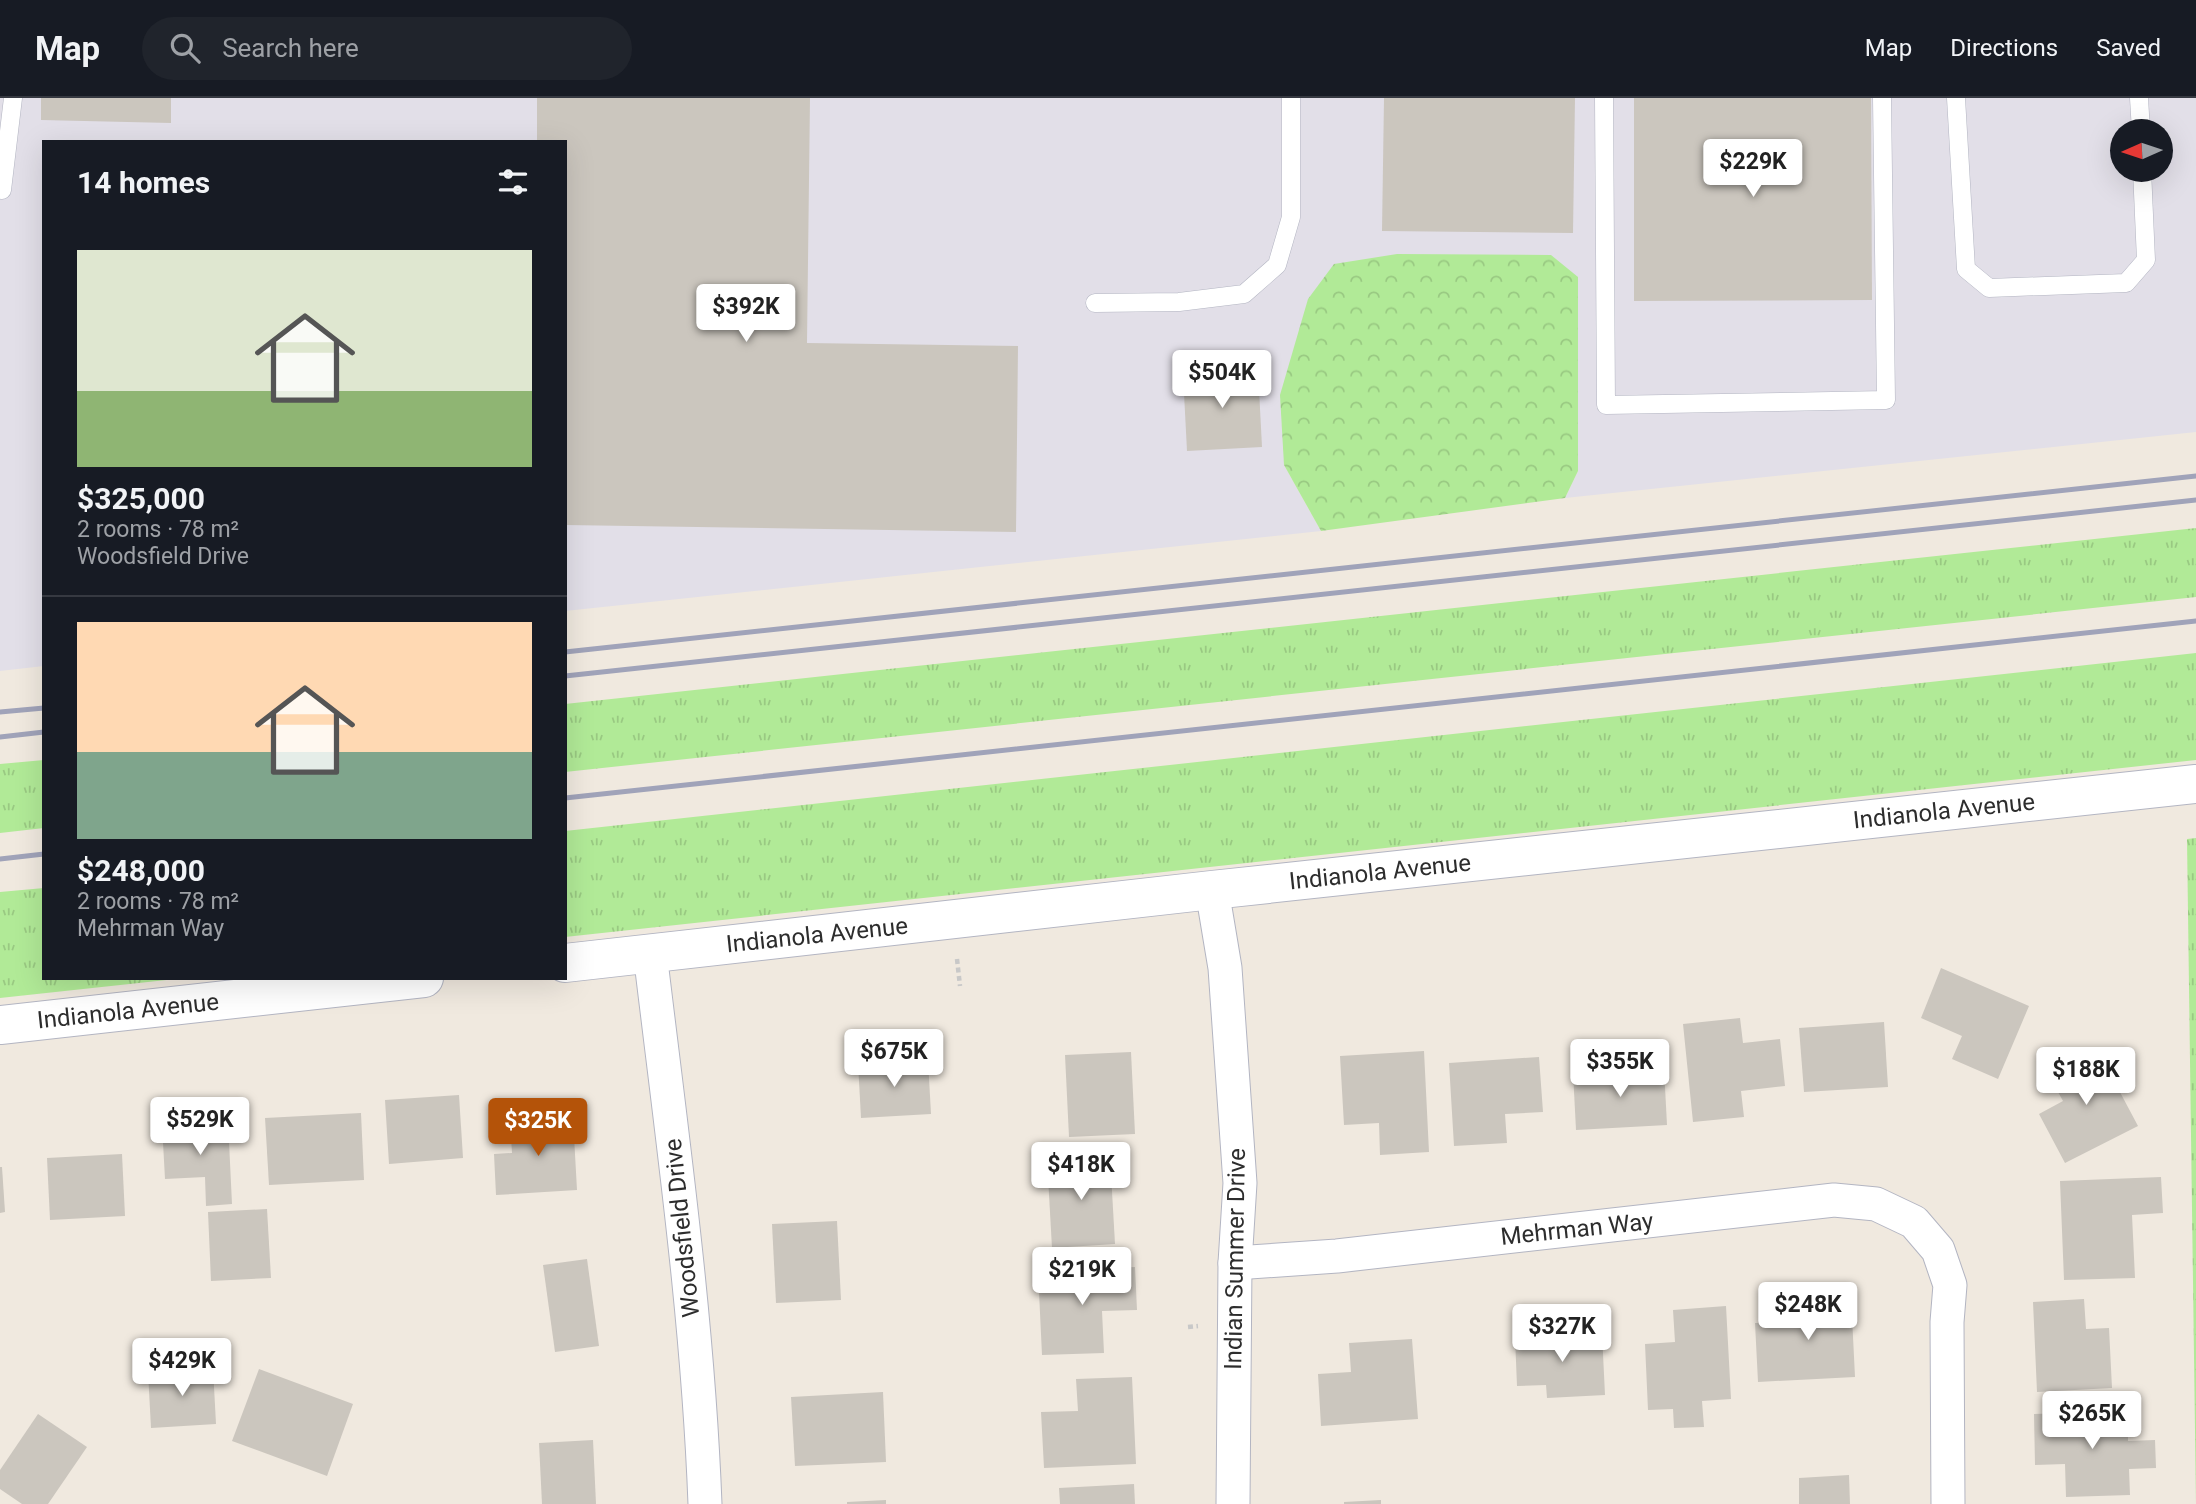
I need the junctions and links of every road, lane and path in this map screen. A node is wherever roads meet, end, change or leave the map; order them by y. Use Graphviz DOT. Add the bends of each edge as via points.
graph roads {
  1 [pos="13,98"];
  2 [pos="1291,98"];
  3 [pos="1604,98"];
  4 [pos="1882,98"];
  5 [pos="1956,98"];
  6 [pos="2139,98"];
  7 [pos="2140,119"];
  8 [pos="2143,182"];
  9 [pos="2,190"];
  10 [pos="1095,303"];
  11 [pos="2196,784"];
  12 [pos="1212,890"];
  13 [pos="650,953"];
  14 [pos="567,963"];
  15 [pos="406,980"];
  16 [pos="0,1025"];
  17 [pos="1235,1263"];
  18 [pos="705,1504"];
  19 [pos="1233,1504"];
  20 [pos="1948,1504"];
  1 -- 9 [label="lane"];
  2 -- 10 [label="lane" via="1292,217 1277,265 1244,294 1179,302"];
  3 -- 4 [label="lane" via="1606,405 1886,400"];
  5 -- 8 [label="lane" via="1966,270 1989,288 2126,283 2146,260"];
  6 -- 7 [label="lane"];
  11 -- 12 [label="main road, Indianola Avenue"];
  12 -- 13 [label="main road, Indianola Avenue"];
  12 -- 17 [label="street, Indian Summer Drive" via="1225,968 1240,1183"];
  13 -- 14 [label="main road, Indianola Avenue"];
  13 -- 18 [label="street, Woodsfield Drive" via="681,1198"];
  15 -- 16 [label="main road, Indianola Avenue"];
  17 -- 19 [label="street, Indian Summer Drive"];
  17 -- 20 [label="street, Mehrman Way" via="1337,1256 1834,1200 1876,1203 1914,1222 1938,1250 1950,1285"];
}
